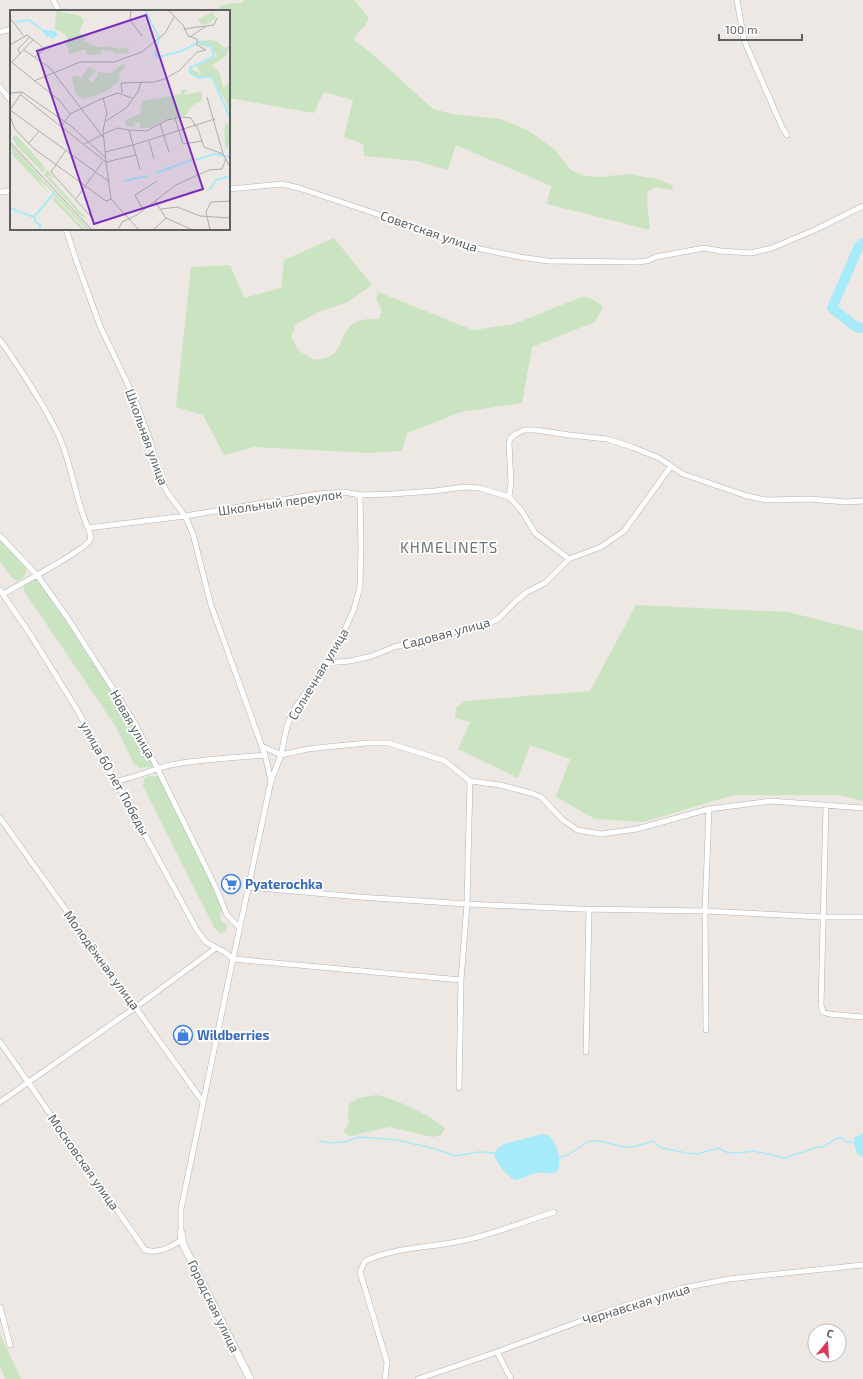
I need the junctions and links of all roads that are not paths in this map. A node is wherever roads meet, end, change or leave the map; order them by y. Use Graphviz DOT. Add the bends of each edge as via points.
graph roads {
  1 [pos="53,0"];
  2 [pos="737,0"];
  3 [pos="57,10"];
  4 [pos="10,29"];
  5 [pos="0,32"];
  6 [pos="0,87"];
  7 [pos="10,100"];
  8 [pos="786,134"];
  9 [pos="230,189"];
  10 [pos="10,191"];
  11 [pos="0,192"];
  12 [pos="863,206"];
  13 [pos="66,230"];
  14 [pos="0,340"];
  15 [pos="671,466"];
  16 [pos="360,495"];
  17 [pos="509,498"];
  18 [pos="863,501"];
  19 [pos="185,516"];
  20 [pos="88,528"];
  21 [pos="0,536"];
  22 [pos="569,559"];
  23 [pos="37,575"];
  24 [pos="1,592"];
  25 [pos="326,663"];
  26 [pos="262,746"];
  27 [pos="265,755"];
  28 [pos="281,755"];
  29 [pos="158,768"];
  30 [pos="116,781"];
  31 [pos="271,781"];
  32 [pos="470,781"];
  33 [pos="826,805"];
  34 [pos="863,808"];
  35 [pos="709,809"];
  36 [pos="0,818"];
  37 [pos="248,887"];
  38 [pos="467,904"];
  39 [pos="589,909"];
  40 [pos="705,911"];
  41 [pos="823,917"];
  42 [pos="863,917"];
  43 [pos="240,928"];
  44 [pos="216,948"];
  45 [pos="233,959"];
  46 [pos="461,980"];
  47 [pos="136,1007"];
  48 [pos="863,1017"];
  49 [pos="706,1030"];
  50 [pos="0,1042"];
  51 [pos="586,1052"];
  52 [pos="28,1082"];
  53 [pos="459,1088"];
  54 [pos="0,1102"];
  55 [pos="204,1102"];
  56 [pos="554,1212"];
  57 [pos="181,1237"];
  58 [pos="863,1265"];
  59 [pos="0,1307"];
  60 [pos="10,1345"];
  61 [pos="497,1352"];
  62 [pos="250,1379"];
  63 [pos="385,1379"];
  64 [pos="418,1379"];
  65 [pos="511,1379"];
  1 -- 3 [label="street"];
  2 -- 8 [label="street" via="744,40"];
  4 -- 5 [label="street"];
  6 -- 7 [label="street"];
  9 -- 12 [label="street, Советская улица" via="282,184 466,246 520,258 548,261 636,262 704,248 758,252 817,229"];
  10 -- 11 [label="street"];
  13 -- 19 [label="street, Школьная улица" via="100,326 134,397 151,443 160,478"];
  14 -- 20 [label="street" via="40,401 58,435"];
  15 -- 17 [label="street" via="659,458 607,439 524,430 514,435 509,443"];
  15 -- 18 [label="street" via="683,474 766,500"];
  15 -- 22 [label="street" via="624,530 601,547"];
  16 -- 17 [label="street, Школьный переулок" via="464,487 480,488"];
  16 -- 19 [label="street, Школьный переулок" via="344,492 318,494"];
  16 -- 25 [label="street, Солнечная улица" via="360,587 346,627"];
  17 -- 22 [label="street, Школьный переулок" via="521,510 535,533"];
  19 -- 20 [label="street, Школьный переулок"];
  19 -- 26 [label="street, Школьная улица" via="193,534 211,605"];
  20 -- 23 [label="street" via="91,536 89,543"];
  21 -- 23 [label="street, Новая улица"];
  22 -- 25 [label="street, Садовая улица" via="545,583 527,592 499,618 490,622 401,645 372,656"];
  23 -- 24 [label="street"];
  23 -- 29 [label="street, Новая улица" via="135,723"];
  24 -- 30 [label="street, улица 60 лет Победы" via="76,708"];
  25 -- 28 [label="street, Солнечная улица" via="293,711"];
  26 -- 27 [label="street, Школьная улица"];
  26 -- 28 [label="street"];
  27 -- 29 [label="street"];
  27 -- 31 [label="street, Школьная улица"];
  28 -- 31 [label="street, Солнечная улица"];
  28 -- 32 [label="street" via="308,749 389,743 445,761"];
  29 -- 30 [label="street" via="126,780"];
  29 -- 43 [label="street, Новая улица" via="227,915"];
  30 -- 44 [label="street, улица 60 лет Победы" via="198,932 206,942"];
  31 -- 37 [label="street, Солнечная улица"];
  32 -- 35 [label="street" via="500,785 541,797 562,819 577,830 601,834 637,829"];
  32 -- 38 [label="street"];
  33 -- 34 [label="street"];
  33 -- 35 [label="street" via="771,801"];
  33 -- 41 [label="street"];
  35 -- 40 [label="street"];
  36 -- 47 [label="street, Молодёжная улица"];
  37 -- 38 [label="street"];
  37 -- 43 [label="street, Солнечная улица"];
  38 -- 39 [label="street"];
  38 -- 46 [label="street"];
  39 -- 40 [label="street"];
  39 -- 51 [label="street"];
  40 -- 41 [label="street"];
  40 -- 49 [label="street"];
  41 -- 42 [label="street"];
  41 -- 48 [label="street" via="823,1012"];
  43 -- 45 [label="street, Солнечная улица"];
  44 -- 45 [label="street, улица 60 лет Победы"];
  44 -- 47 [label="street"];
  45 -- 46 [label="street"];
  45 -- 55 [label="street, Солнечная улица"];
  46 -- 53 [label="street"];
  47 -- 52 [label="street"];
  47 -- 55 [label="street, Молодёжная улица"];
  50 -- 52 [label="street, Московская улица"];
  52 -- 54 [label="street"];
  52 -- 57 [label="street, Московская улица" via="145,1250 163,1250"];
  55 -- 57 [label="street, Солнечная улица" via="181,1209"];
  56 -- 63 [label="street" via="489,1234 381,1254 366,1261 360,1272 387,1362"];
  57 -- 62 [label="street, Городская улица"];
  58 -- 61 [label="street, Чернавская улица" via="729,1279 683,1288 608,1311"];
  59 -- 60 [label="street"];
  61 -- 64 [label="street, Чернавская улица"];
  61 -- 65 [label="street"];
}
